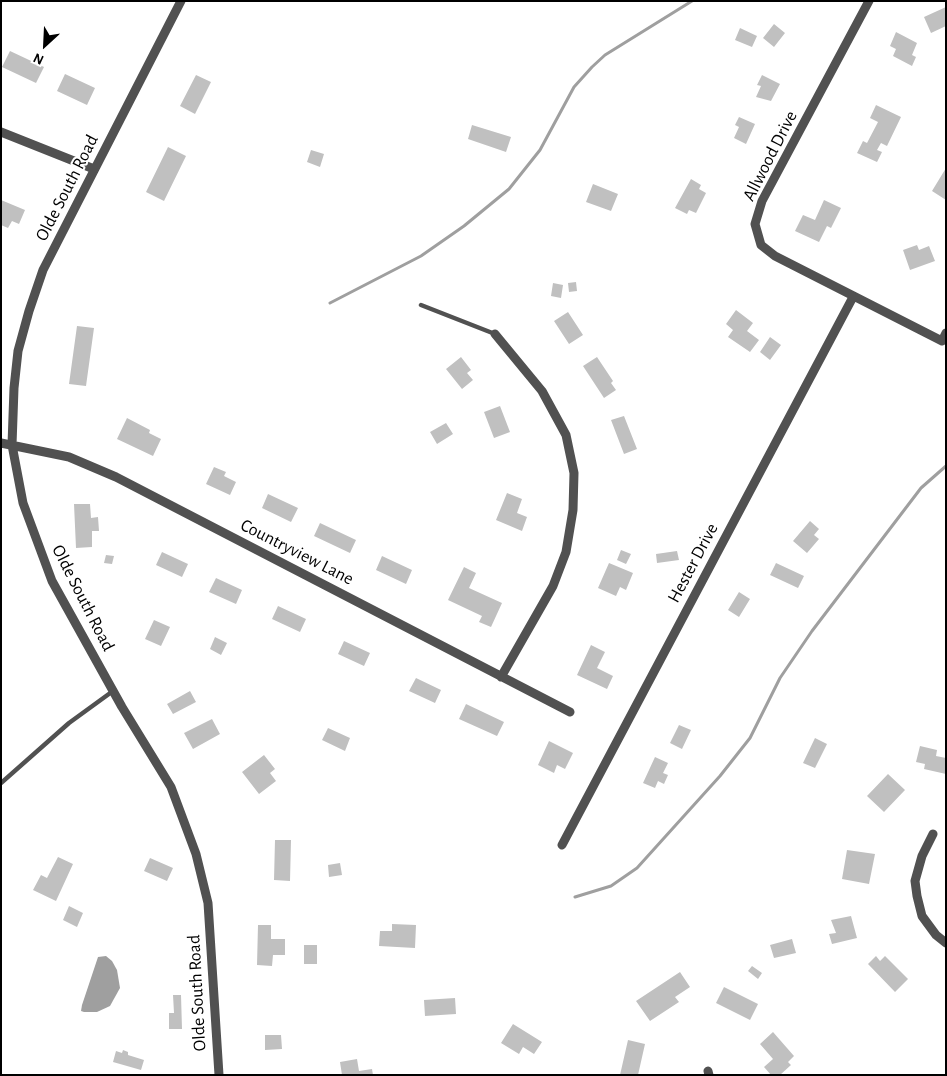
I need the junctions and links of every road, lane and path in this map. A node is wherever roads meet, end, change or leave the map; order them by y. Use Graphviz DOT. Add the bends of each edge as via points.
graph roads {
  1 [pos="181,1"];
  2 [pos="869,1"];
  3 [pos="1,132"];
  4 [pos="94,169"];
  5 [pos="853,297"];
  6 [pos="420,305"];
  7 [pos="946,333"];
  8 [pos="496,334"];
  9 [pos="1,443"];
  10 [pos="12,445"];
  11 [pos="501,677"];
  12 [pos="113,691"];
  13 [pos="570,712"];
  14 [pos="1,783"];
  15 [pos="933,834"];
  16 [pos="562,845"];
  17 [pos="946,943"];
  18 [pos="219,1075"];
  1 -- 4 [label="street, Olde South Road"];
  2 -- 5 [label="street, Allwood Drive" via="762,202 755,224 761,245"];
  3 -- 4 [label="street"];
  4 -- 10 [label="street, Olde South Road" via="44,270 29,311 18,351"];
  5 -- 7 [label="street, Allwood Drive" via="942,341"];
  5 -- 16 [label="street, Hester Drive"];
  6 -- 8 [label="lane"];
  8 -- 11 [label="street" via="542,391 566,435 574,473 566,552 553,586"];
  9 -- 10 [label="street, Countryview Lane"];
  10 -- 11 [label="street, Countryview Lane" via="69,458 116,477"];
  10 -- 12 [label="street, Olde South Road" via="23,503 52,581"];
  11 -- 13 [label="street, Countryview Lane"];
  12 -- 14 [label="lane" via="69,723"];
  12 -- 18 [label="street, Olde South Road" via="171,787 196,854 208,903"];
  15 -- 17 [label="street" via="922,856 916,881 917,896 922,916"];
}
